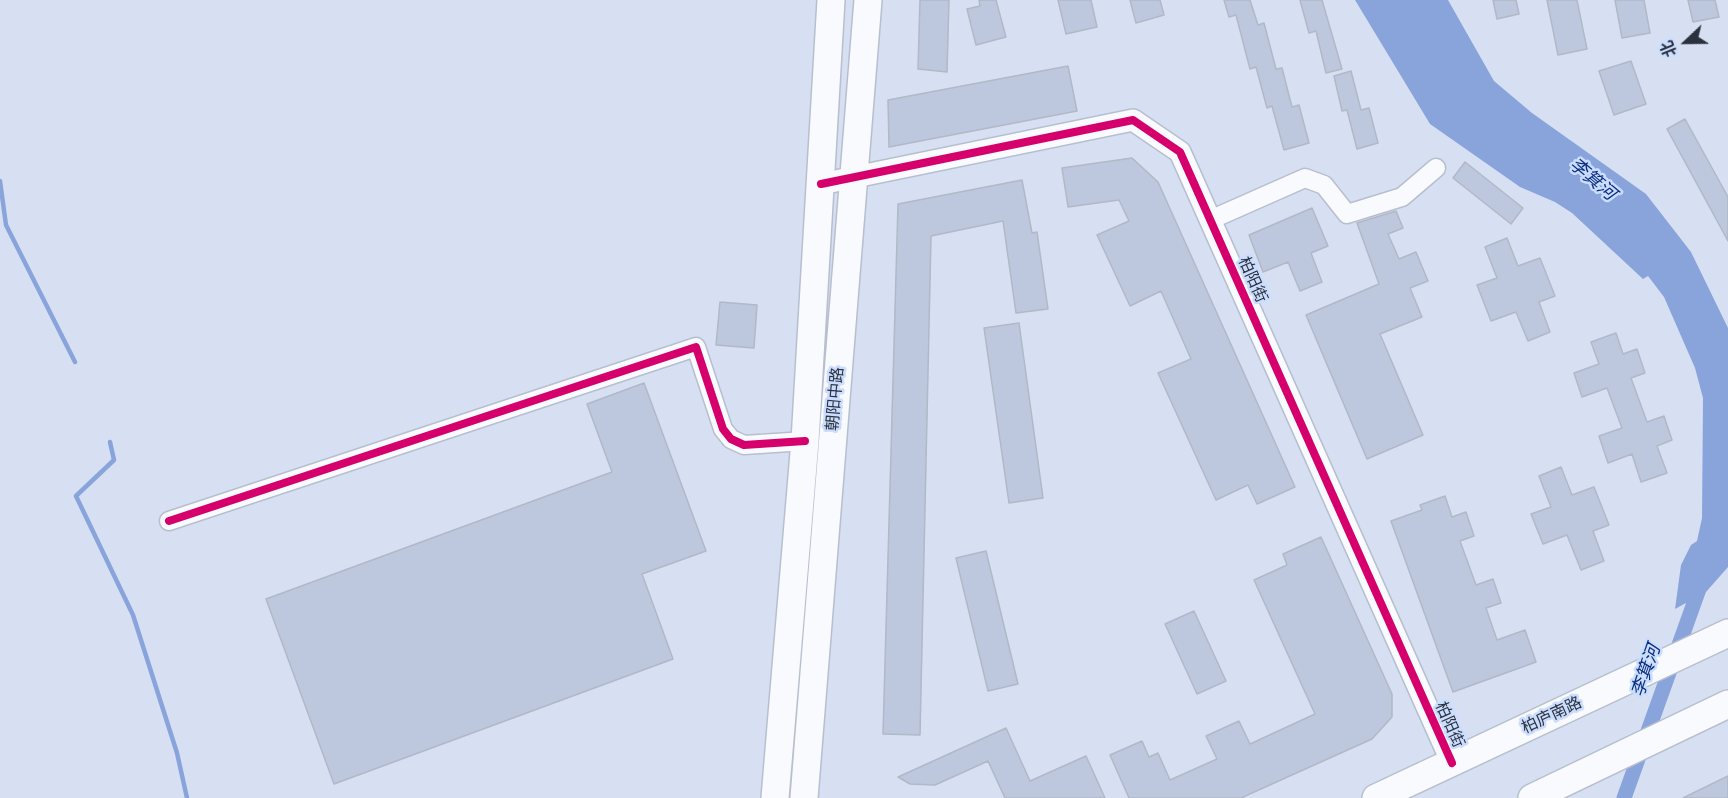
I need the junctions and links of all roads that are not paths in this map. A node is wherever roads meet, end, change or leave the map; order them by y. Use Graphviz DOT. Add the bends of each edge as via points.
graph roads {
  1 [pos="831,0"];
  2 [pos="868,0"];
  3 [pos="1436,168"];
  4 [pos="854,177"];
  5 [pos="821,184"];
  6 [pos="1210,220"];
  7 [pos="805,441"];
  8 [pos="169,521"];
  9 [pos="1720,637"];
  10 [pos="1728,704"];
  11 [pos="1452,763"];
  12 [pos="775,798"];
  13 [pos="804,798"];
  14 [pos="1376,798"];
  15 [pos="1532,798"];
  1 -- 5 [label="main road, 朝阳中路"];
  2 -- 4 [label="main road, 朝阳中路"];
  3 -- 6 [label="street" via="1402,197 1347,214 1324,185 1305,178"];
  4 -- 5 [label="street, 柏阳街"];
  4 -- 6 [label="street, 柏阳街" via="1133,120 1180,152"];
  4 -- 13 [label="main road, 朝阳中路"];
  5 -- 7 [label="main road, 朝阳中路"];
  6 -- 11 [label="street, 柏阳街"];
  7 -- 8 [label="street" via="744,445 731,439 723,429 696,347"];
  7 -- 12 [label="main road, 朝阳中路"];
  9 -- 11 [label="main road, 柏庐南路"];
  10 -- 15 [label="main road"];
  11 -- 14 [label="main road, 柏庐南路"];
}
